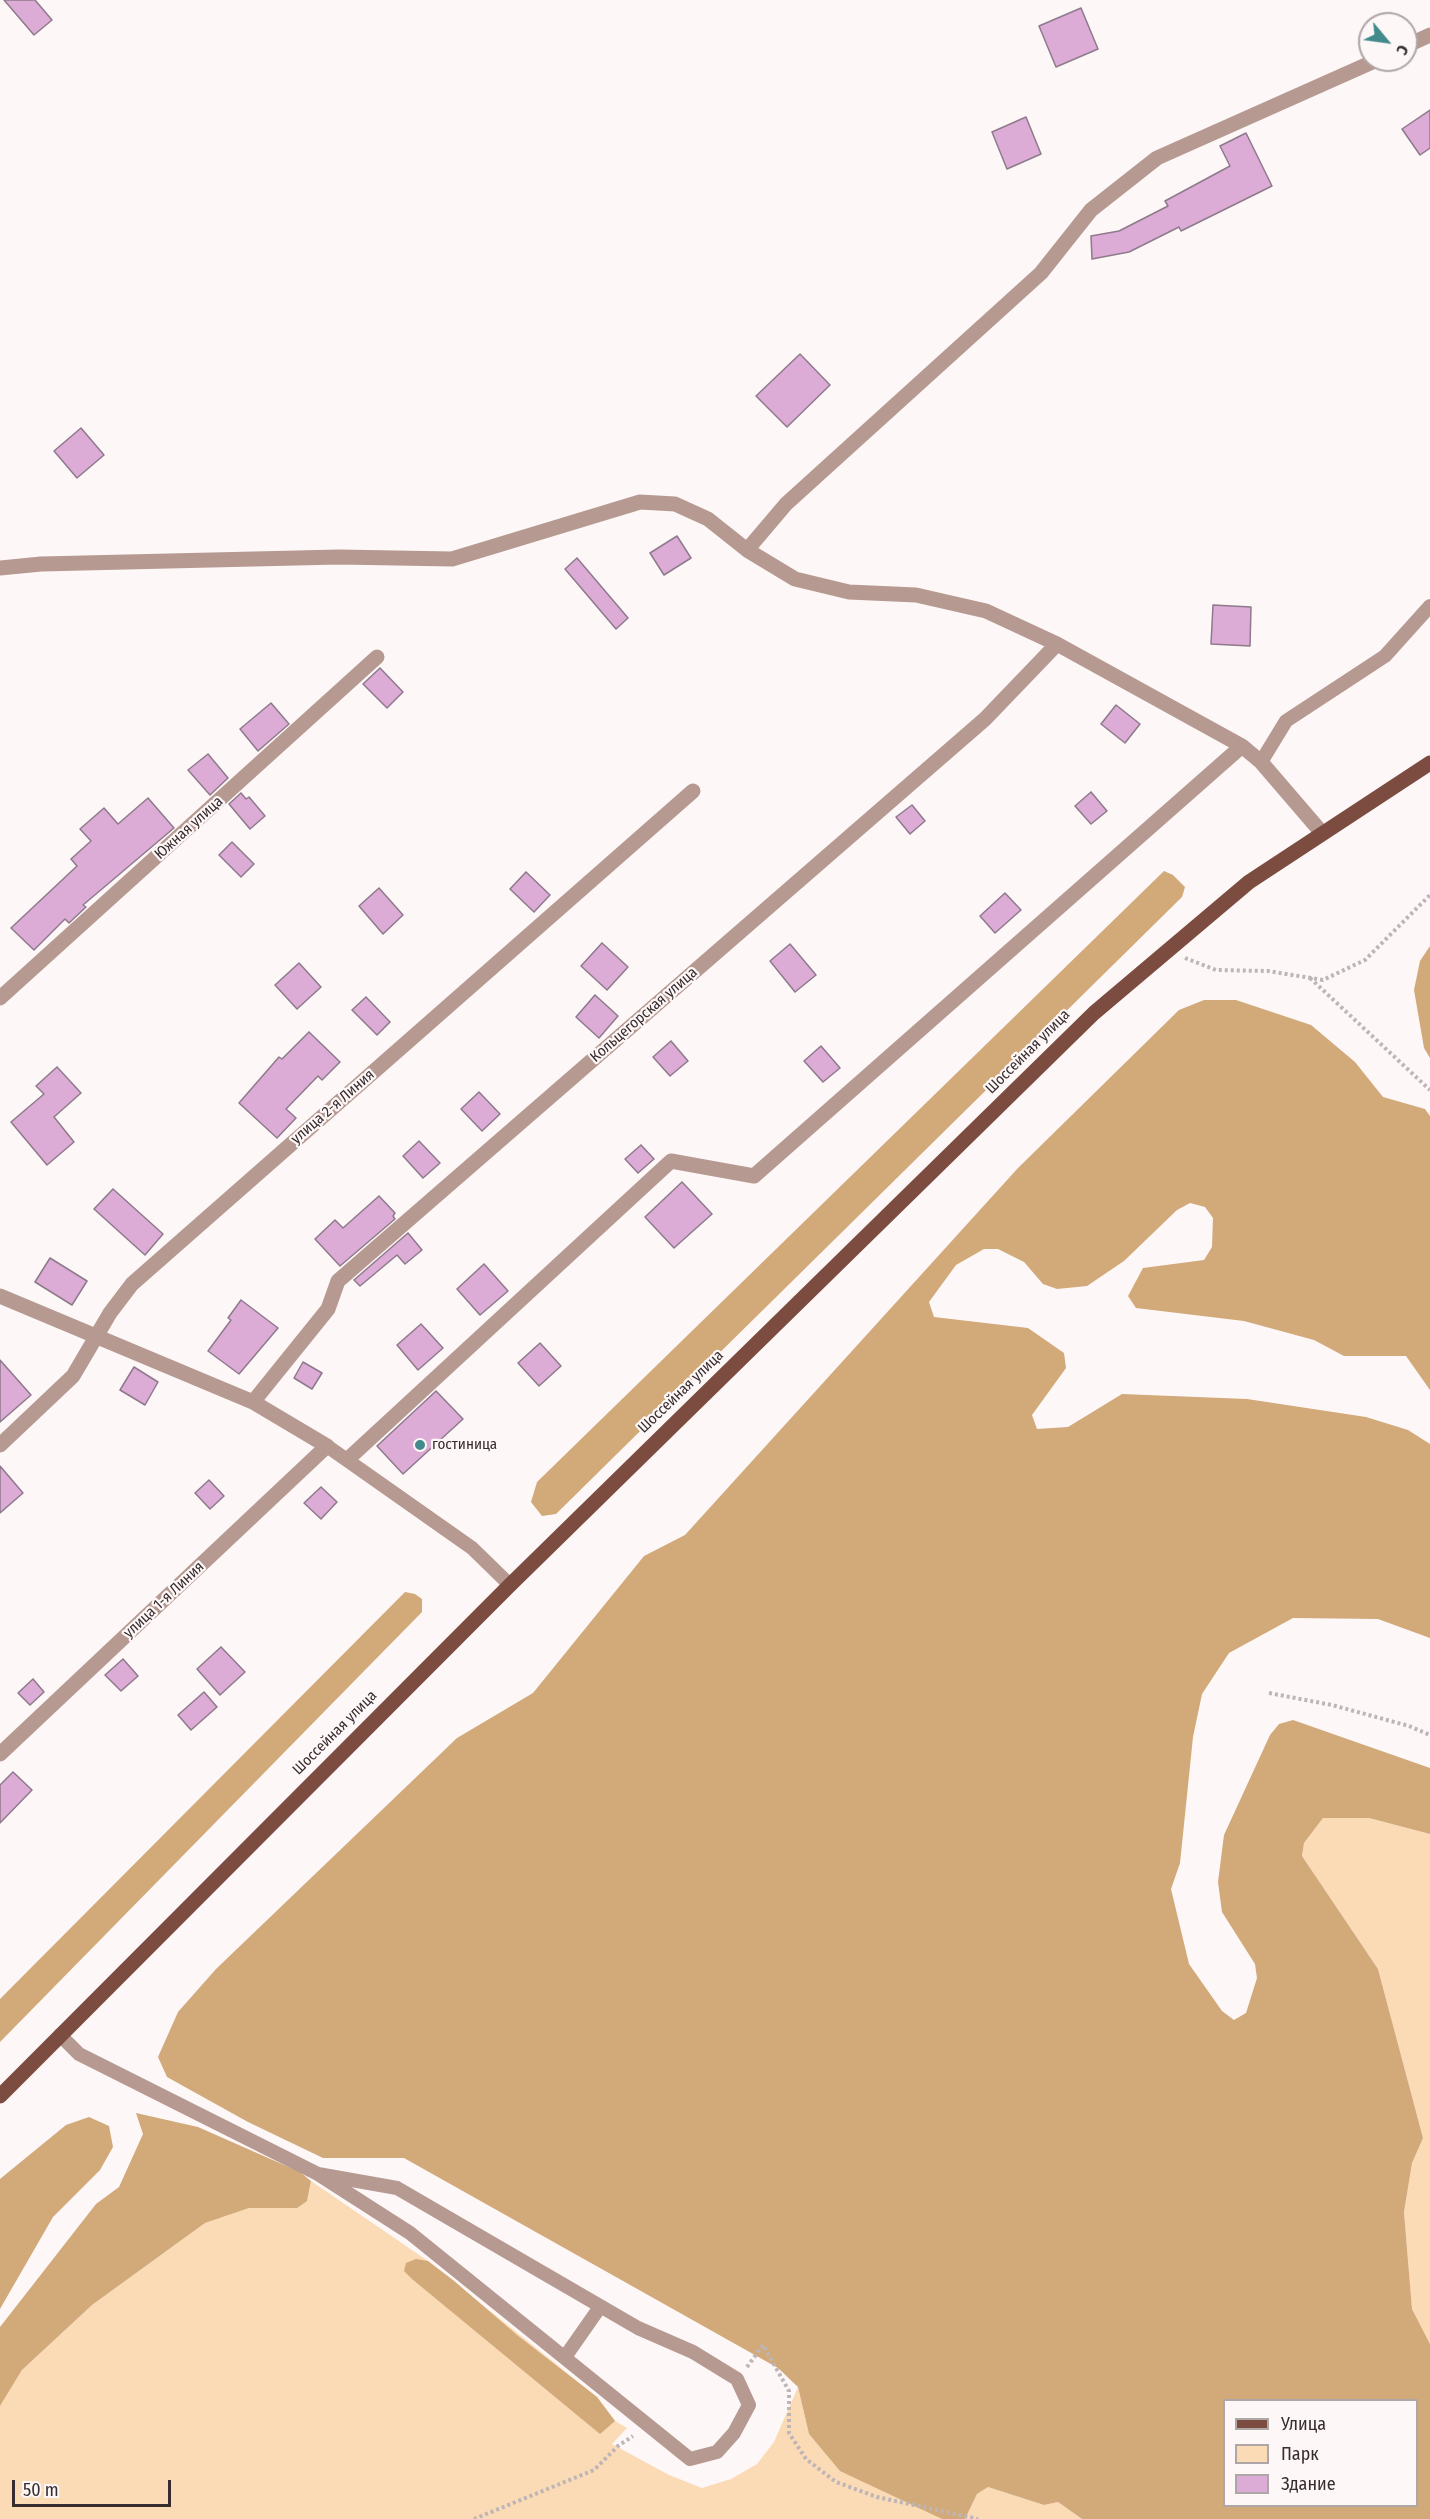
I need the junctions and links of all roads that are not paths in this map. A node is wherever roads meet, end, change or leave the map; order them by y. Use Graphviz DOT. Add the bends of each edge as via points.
graph roads {
  1 [pos="1358,68"];
  2 [pos="747,550"];
  3 [pos="0,568"];
  4 [pos="1430,606"];
  5 [pos="1057,644"];
  6 [pos="377,657"];
  7 [pos="1242,746"];
  8 [pos="1262,762"];
  9 [pos="1430,763"];
  10 [pos="693,791"];
  11 [pos="1322,833"];
  12 [pos="0,998"];
  13 [pos="0,1296"];
  14 [pos="97,1335"];
  15 [pos="253,1402"];
  16 [pos="0,1445"];
  17 [pos="327,1446"];
  18 [pos="348,1459"];
  19 [pos="510,1585"];
  20 [pos="0,1754"];
  21 [pos="60,2035"];
  22 [pos="0,2096"];
  23 [pos="318,2174"];
  24 [pos="600,2307"];
  25 [pos="564,2357"];
  1 -- 2 [label="street" via="1157,158 1091,210 1041,273 786,504"];
  2 -- 3 [label="street" via="708,519 675,504 640,502 452,559 339,556"];
  2 -- 5 [label="street" via="795,579 849,592 916,595 986,611"];
  4 -- 8 [label="lane" via="1385,656 1286,721"];
  5 -- 7 [label="street"];
  5 -- 15 [label="street, Кольцегорская улица" via="985,718 338,1281 328,1309"];
  6 -- 12 [label="street, Южная улица"];
  7 -- 8 [label="street"];
  7 -- 18 [label="street" via="754,1176 671,1161"];
  8 -- 11 [label="street"];
  9 -- 11 [label="main road, Шоссейная улица"];
  10 -- 14 [label="street, улица 2-я Линия" via="132,1284"];
  11 -- 19 [label="main road, Шоссейная улица" via="1249,882 1094,1012"];
  13 -- 14 [label="street"];
  14 -- 15 [label="street"];
  14 -- 16 [label="street, улица 2-я Линия" via="73,1376"];
  15 -- 17 [label="street"];
  17 -- 18 [label="lane"];
  17 -- 20 [label="street, улица 1-я Линия"];
  18 -- 19 [label="lane" via="472,1548"];
  19 -- 21 [label="main road, Шоссейная улица"];
  21 -- 22 [label="main road, Шоссейная улица"];
  21 -- 23 [label="lane" via="80,2054"];
  23 -- 24 [label="lane" via="397,2188"];
  23 -- 25 [label="lane" via="410,2233"];
  24 -- 25 [label="lane"];
  24 -- 25 [label="lane" via="693,2352 737,2379 749,2405 734,2433 717,2452 690,2459"];
}
